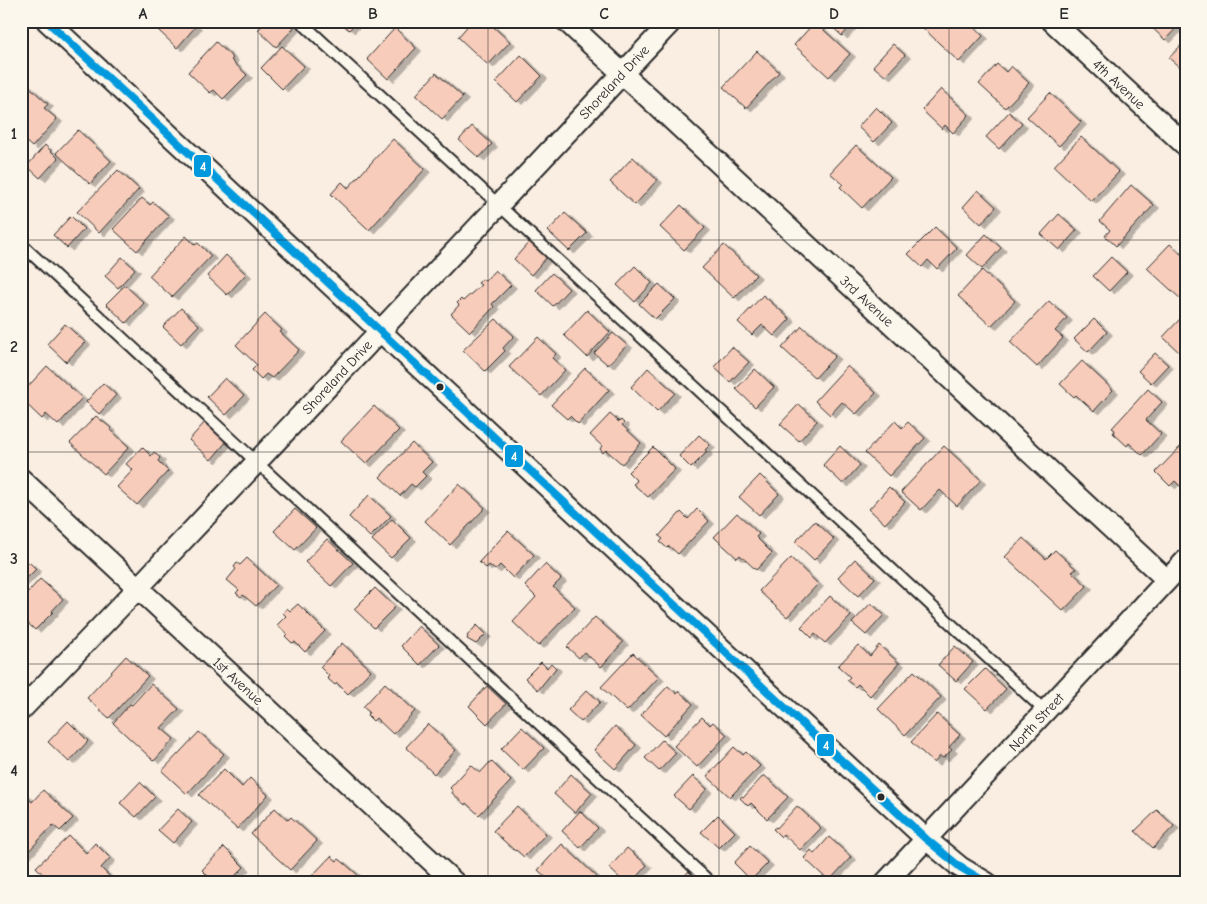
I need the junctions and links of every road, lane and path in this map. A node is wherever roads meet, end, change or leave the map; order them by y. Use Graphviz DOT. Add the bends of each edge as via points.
graph roads {
  1 [pos="47,21"];
  2 [pos="300,21"];
  3 [pos="566,21"];
  4 [pos="672,21"];
  5 [pos="1052,21"];
  6 [pos="622,73"];
  7 [pos="1186,146"];
  8 [pos="498,206"];
  9 [pos="21,244"];
  10 [pos="380,331"];
  11 [pos="256,462"];
  12 [pos="21,479"];
  13 [pos="1186,560"];
  14 [pos="1167,580"];
  15 [pos="138,588"];
  16 [pos="21,710"];
  17 [pos="1045,711"];
  18 [pos="926,839"];
  19 [pos="455,883"];
  20 [pos="711,883"];
  21 [pos="885,883"];
  22 [pos="986,883"];
  1 -- 10 [label="street"];
  2 -- 8 [label="lane"];
  3 -- 6 [label="street, 3rd Avenue"];
  4 -- 6 [label="street, Shoreland Drive"];
  5 -- 7 [label="street, 4th Avenue"];
  6 -- 8 [label="street, Shoreland Drive"];
  6 -- 14 [label="street, 3rd Avenue"];
  8 -- 10 [label="street, Shoreland Drive"];
  8 -- 17 [label="lane"];
  9 -- 11 [label="lane"];
  10 -- 11 [label="street, Shoreland Drive"];
  10 -- 18 [label="street"];
  11 -- 15 [label="street, Shoreland Drive"];
  11 -- 20 [label="lane"];
  12 -- 15 [label="street, 1st Avenue"];
  13 -- 14 [label="street, North Street"];
  14 -- 17 [label="street, North Street"];
  15 -- 16 [label="street, Shoreland Drive"];
  15 -- 19 [label="street, 1st Avenue"];
  17 -- 18 [label="street, North Street"];
  18 -- 21 [label="street, North Street"];
  18 -- 22 [label="street"];
}
